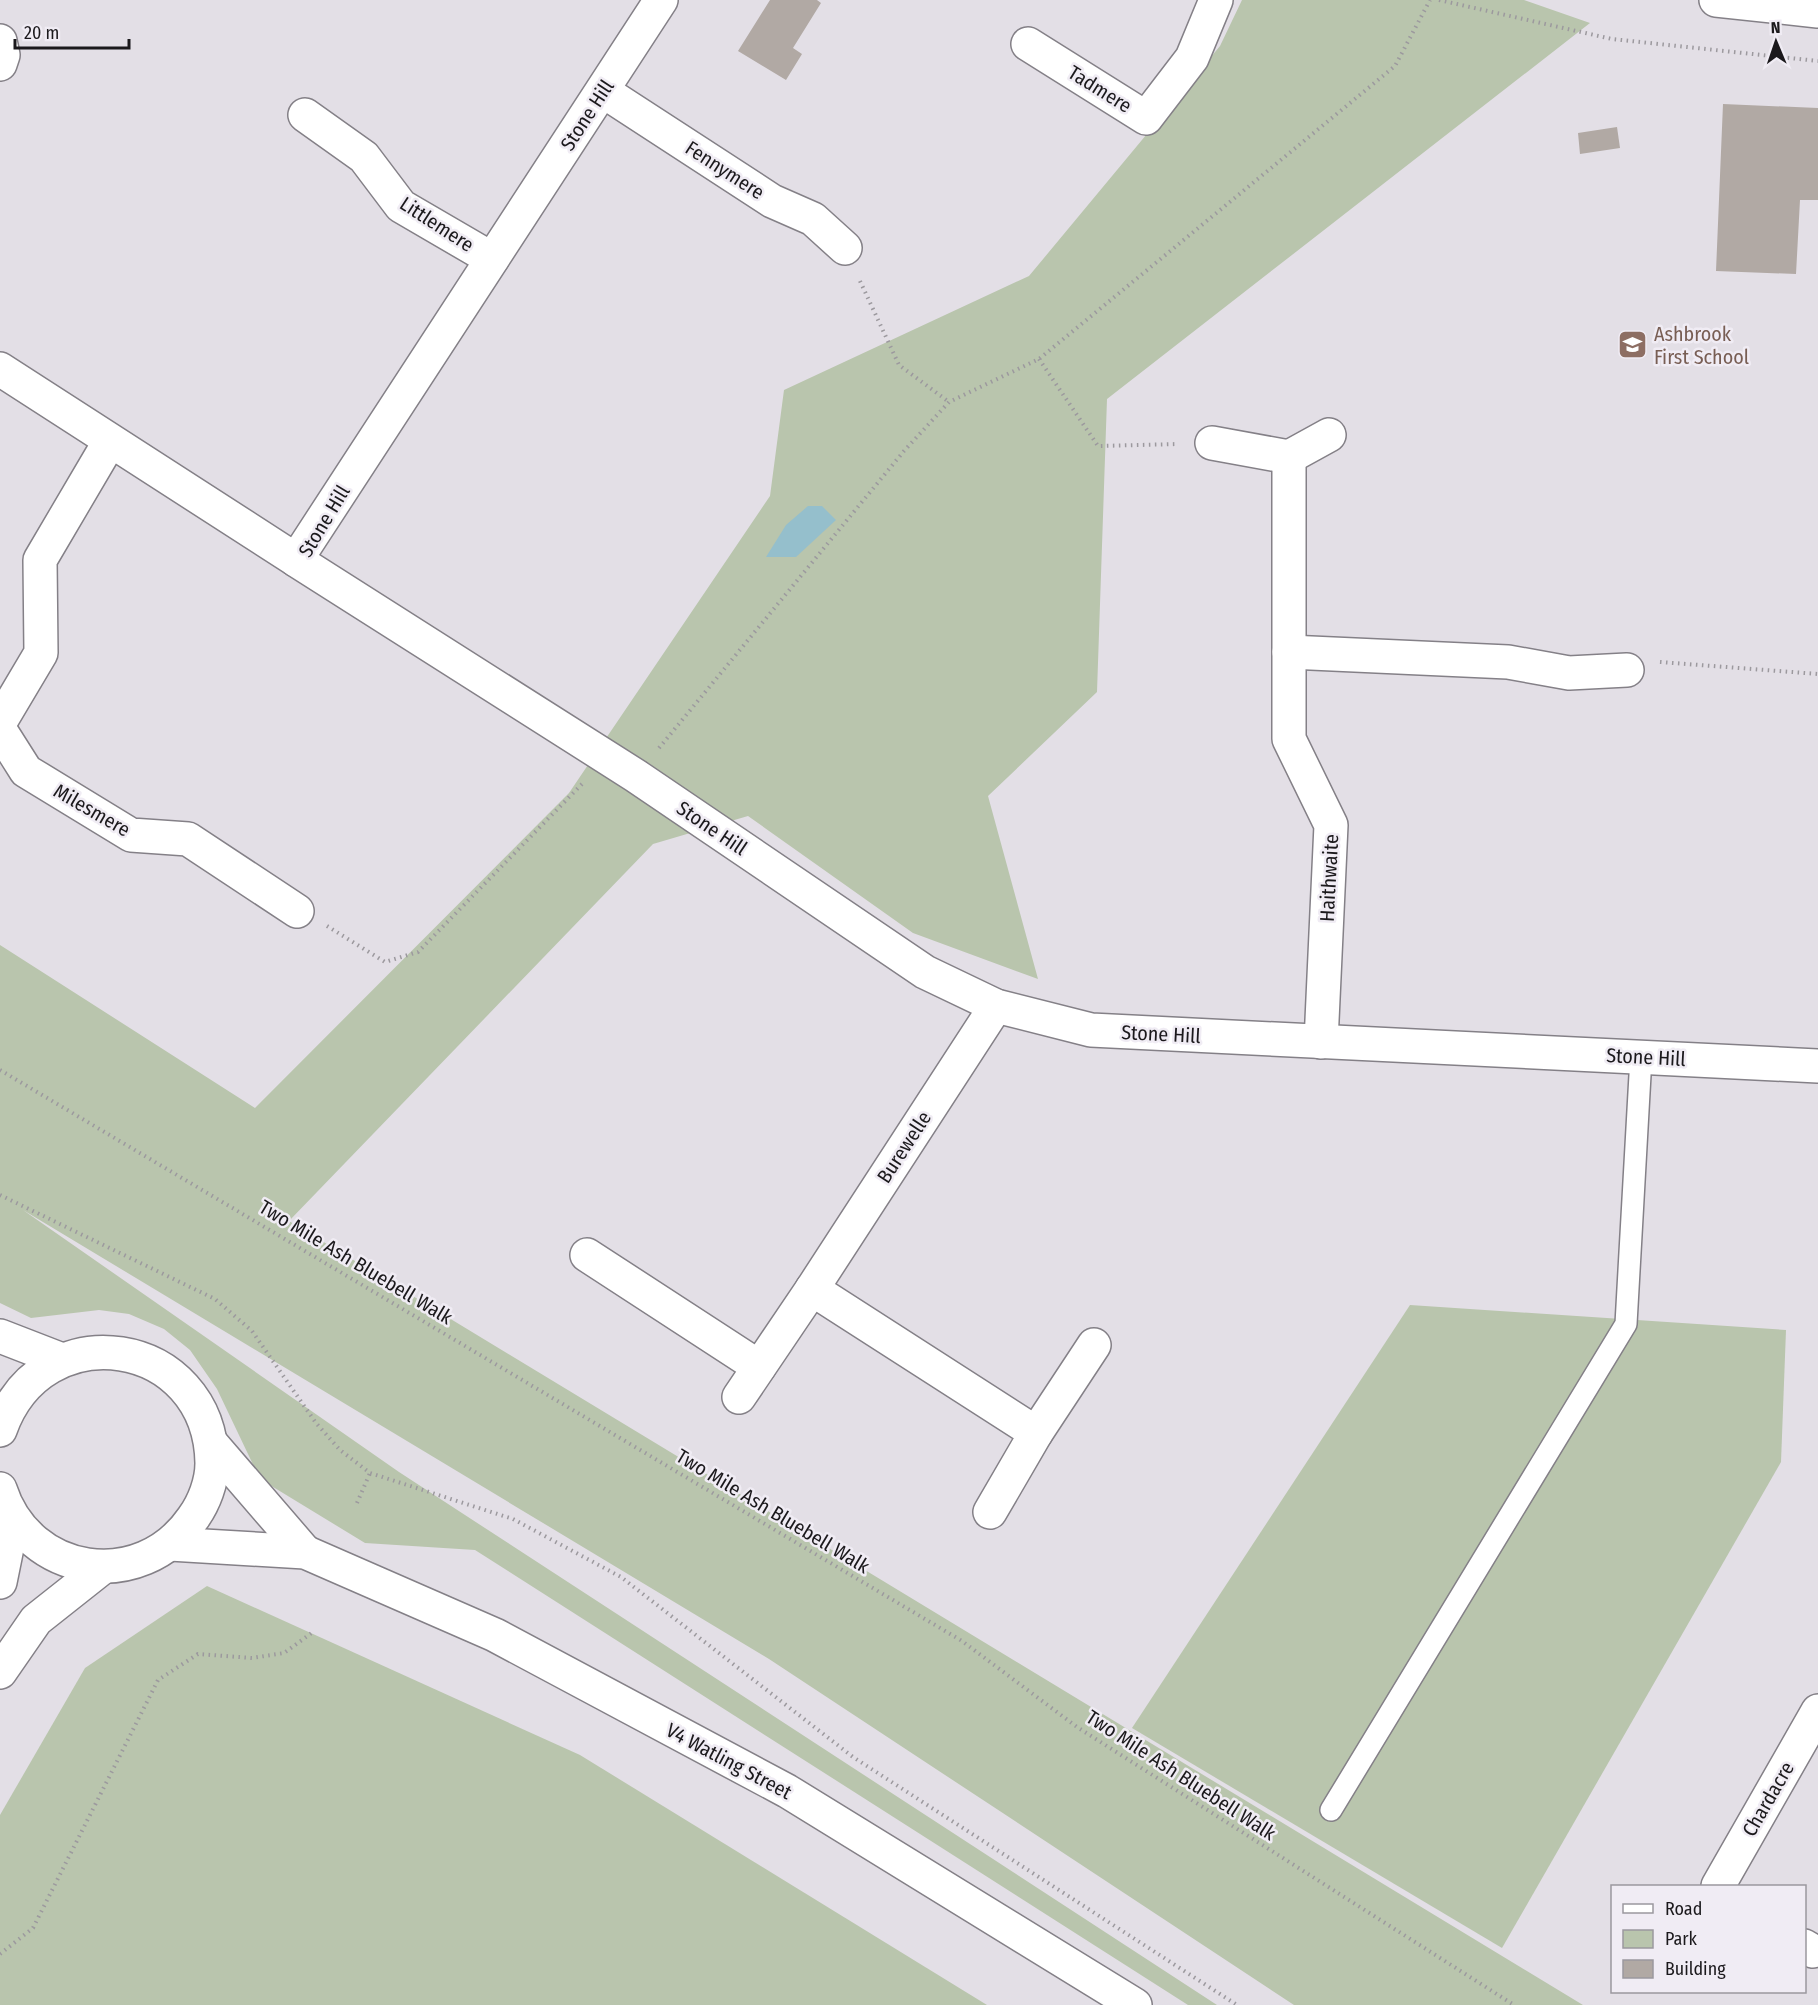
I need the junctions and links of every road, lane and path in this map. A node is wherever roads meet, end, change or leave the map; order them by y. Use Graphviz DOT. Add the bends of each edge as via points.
graph roads {
  1 [pos="661,0"];
  2 [pos="1216,0"];
  3 [pos="1430,0"];
  4 [pos="1439,0"];
  5 [pos="1716,0"];
  6 [pos="1818,11"];
  7 [pos="0,41"];
  8 [pos="1028,44"];
  9 [pos="1818,61"];
  10 [pos="0,64"];
  11 [pos="603,91"];
  12 [pos="305,115"];
  13 [pos="845,248"];
  14 [pos="492,259"];
  15 [pos="1039,359"];
  16 [pos="0,369"];
  17 [pos="949,402"];
  18 [pos="1329,435"];
  19 [pos="110,441"];
  20 [pos="1212,443"];
  21 [pos="1289,457"];
  22 [pos="296,560"];
  23 [pos="1289,652"];
  24 [pos="1627,670"];
  25 [pos="1818,674"];
  26 [pos="0,722"];
  27 [pos="0,730"];
  28 [pos="607,758"];
  29 [pos="636,776"];
  30 [pos="297,911"];
  31 [pos="996,1006"];
  32 [pos="1321,1042"];
  33 [pos="1641,1057"];
  34 [pos="1818,1066"];
  35 [pos="0,1070"];
  36 [pos="0,1195"];
  37 [pos="587,1255"];
  38 [pos="812,1289"];
  39 [pos="0,1336"];
  40 [pos="1094,1345"];
  41 [pos="62,1359"];
  42 [pos="759,1367"];
  43 [pos="739,1397"];
  44 [pos="0,1430"];
  45 [pos="1036,1434"];
  46 [pos="211,1443"];
  47 [pos="370,1473"];
  48 [pos="357,1503"];
  49 [pos="7,1504"];
  50 [pos="990,1512"];
  51 [pos="170,1544"];
  52 [pos="305,1552"];
  53 [pos="103,1567"];
  54 [pos="0,1582"];
  55 [pos="313,1632"];
  56 [pos="0,1672"];
  57 [pos="1818,1711"];
  58 [pos="1331,1810"];
  59 [pos="1719,1885"];
  60 [pos="0,1954"];
  61 [pos="1135,2005"];
  62 [pos="1238,2005"];
  63 [pos="1514,2005"];
  1 -- 11 [label="street, Stone Hill"];
  2 -- 8 [label="street, Tadmere" via="1192,58 1146,118"];
  3 -- 15 [label="path" via="1395,66"];
  4 -- 9 [label="path" via="1612,39"];
  5 -- 6 [label="street"];
  7 -- 10 [label="street"];
  11 -- 13 [label="street, Fennymere" via="772,201 813,219"];
  11 -- 14 [label="street, Stone Hill"];
  12 -- 14 [label="street, Littlemere" via="364,156 402,206"];
  13 -- 17 [label="path" via="841,266 864,284 899,365"];
  14 -- 22 [label="street, Stone Hill"];
  15 -- 17 [label="path"];
  15 -- 20 [label="path" via="1098,446"];
  16 -- 19 [label="street"];
  17 -- 29 [label="path" via="904,451"];
  18 -- 21 [label="street"];
  19 -- 22 [label="street"];
  19 -- 26 [label="street" via="40,560 40,653"];
  20 -- 21 [label="street"];
  21 -- 23 [label="street, Haithwaite"];
  22 -- 28 [label="street, Stone Hill"];
  23 -- 24 [label="street" via="1508,662 1569,673"];
  23 -- 32 [label="street, Haithwaite" via="1289,739 1332,825"];
  24 -- 25 [label="path" via="1653,661"];
  27 -- 30 [label="street, Milesmere" via="26,771 131,835 188,839"];
  28 -- 29 [label="street, Stone Hill"];
  28 -- 30 [label="path" via="418,952 385,962"];
  29 -- 31 [label="street, Stone Hill" via="925,972"];
  31 -- 32 [label="street, Stone Hill" via="1091,1030"];
  31 -- 38 [label="street, Burewelle"];
  32 -- 33 [label="street, Stone Hill"];
  33 -- 34 [label="street, Stone Hill"];
  33 -- 58 [label="lane" via="1626,1324"];
  35 -- 63 [label="path, Two Mile Ash Bluebell Walk" via="962,1641 1077,1727"];
  36 -- 47 [label="path" via="215,1299 252,1331 316,1423 340,1450"];
  37 -- 42 [label="street"];
  38 -- 42 [label="street, Burewelle"];
  38 -- 45 [label="street"];
  39 -- 41 [label="street"];
  40 -- 45 [label="street"];
  41 -- 44 [label="street" via="21,1390 6,1412"];
  41 -- 46 [label="street" via="90,1352 117,1352 169,1373 189,1392 203,1416"];
  42 -- 43 [label="street, Burewelle"];
  45 -- 50 [label="street"];
  46 -- 51 [label="street" via="212,1466 204,1499 186,1528"];
  46 -- 52 [label="street, V4 Watling Street"];
  47 -- 48 [label="path"];
  47 -- 62 [label="path" via="513,1519 621,1577 853,1757"];
  49 -- 53 [label="street" via="30,1538 52,1554"];
  49 -- 54 [label="street"];
  51 -- 52 [label="street, V4 Watling Street"];
  51 -- 53 [label="street" via="142,1560"];
  52 -- 61 [label="street, V4 Watling Street" via="495,1635 787,1791"];
  53 -- 56 [label="street" via="36,1620"];
  55 -- 60 [label="path" via="284,1653 252,1658 198,1654 158,1680 33,1928"];
  57 -- 59 [label="street, Chardacre"];
}
